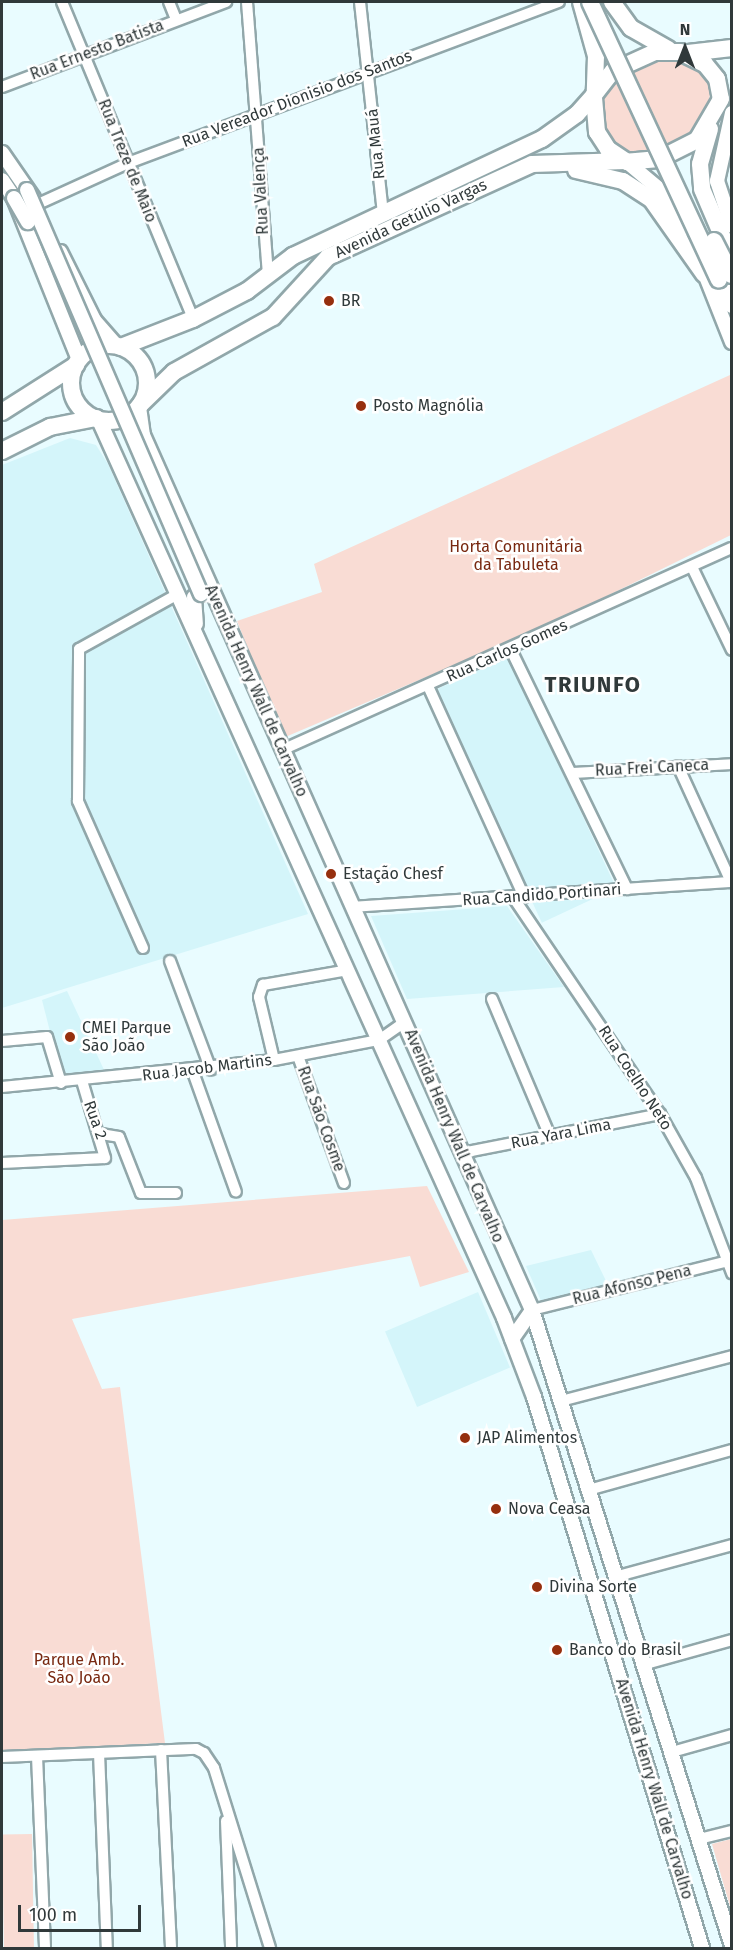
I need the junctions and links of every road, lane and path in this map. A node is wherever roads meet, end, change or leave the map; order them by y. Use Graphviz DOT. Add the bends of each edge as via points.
graph roads {
  1 [pos="62,2"];
  2 [pos="170,2"];
  3 [pos="226,2"];
  4 [pos="247,2"];
  5 [pos="360,2"];
  6 [pos="559,2"];
  7 [pos="581,2"];
  8 [pos="590,2"];
  9 [pos="600,2"];
  10 [pos="612,2"];
  11 [pos="176,19"];
  12 [pos="732,48"];
  13 [pos="676,51"];
  14 [pos="85,55"];
  15 [pos="369,71"];
  16 [pos="732,82"];
  17 [pos="2,87"];
  18 [pos="594,94"];
  19 [pos="642,98"];
  20 [pos="723,109"];
  21 [pos="256,113"];
  22 [pos="2,153"];
  23 [pos="626,162"];
  24 [pos="128,163"];
  25 [pos="2,180"];
  26 [pos="27,190"];
  27 [pos="473,190"];
  28 [pos="14,198"];
  29 [pos="38,204"];
  30 [pos="383,215"];
  31 [pos="732,226"];
  32 [pos="268,273"];
  33 [pos="723,273"];
  34 [pos="732,305"];
  35 [pos="194,319"];
  36 [pos="732,342"];
  37 [pos="123,348"];
  38 [pos="75,368"];
  39 [pos="140,406"];
  40 [pos="2,412"];
  41 [pos="97,419"];
  42 [pos="2,451"];
  43 [pos="732,548"];
  44 [pos="692,567"];
  45 [pos="178,594"];
  46 [pos="197,595"];
  47 [pos="226,623"];
  48 [pos="198,638"];
  49 [pos="511,650"];
  50 [pos="731,650"];
  51 [pos="428,686"];
  52 [pos="282,750"];
  53 [pos="732,764"];
  54 [pos="678,766"];
  55 [pos="573,773"];
  56 [pos="731,882"];
  57 [pos="627,889"];
  58 [pos="518,897"];
  59 [pos="352,908"];
  60 [pos="143,948"];
  61 [pos="170,961"];
  62 [pos="348,970"];
  63 [pos="492,999"];
  64 [pos="405,1022"];
  65 [pos="379,1040"];
  66 [pos="2,1041"];
  67 [pos="298,1056"];
  68 [pos="274,1060"];
  69 [pos="211,1070"];
  70 [pos="194,1072"];
  71 [pos="82,1081"];
  72 [pos="61,1083"];
  73 [pos="2,1087"];
  74 [pos="660,1114"];
  75 [pos="101,1134"];
  76 [pos="550,1136"];
  77 [pos="462,1153"];
  78 [pos="2,1163"];
  79 [pos="344,1183"];
  80 [pos="236,1192"];
  81 [pos="176,1193"];
  82 [pos="730,1261"];
  83 [pos="732,1273"];
  84 [pos="532,1310"];
  85 [pos="512,1339"];
  86 [pos="732,1356"];
  87 [pos="561,1401"];
  88 [pos="732,1449"];
  89 [pos="592,1489"];
  90 [pos="732,1545"];
  91 [pos="618,1576"];
  92 [pos="732,1640"];
  93 [pos="645,1664"];
  94 [pos="732,1735"];
  95 [pos="161,1750"];
  96 [pos="672,1752"];
  97 [pos="99,1753"];
  98 [pos="2,1756"];
  99 [pos="37,1756"];
  100 [pos="226,1805"];
  101 [pos="732,1831"];
  102 [pos="699,1839"];
  103 [pos="732,1946"];
  104 [pos="45,1948"];
  105 [pos="106,1948"];
  106 [pos="171,1948"];
  107 [pos="231,1948"];
  108 [pos="270,1948"];
  109 [pos="702,1948"];
  1 -- 14 [label="street, Rua Treze de Maio"];
  2 -- 11 [label="street"];
  3 -- 11 [label="street, Rua Ernesto Batista"];
  4 -- 21 [label="street, Rua Valença"];
  5 -- 15 [label="street, Rua Mauá"];
  6 -- 15 [label="street, Rua Vereador Dionisio dos Santos"];
  7 -- 18 [label="highway" via="596,56"];
  8 -- 19 [label="highway, bridge"];
  9 -- 19 [label="highway"];
  10 -- 13 [label="highway" via="631,28"];
  11 -- 14 [label="street, Rua Ernesto Batista"];
  12 -- 13 [label="highway"];
  13 -- 18 [label="highway" via="627,62"];
  13 -- 20 [label="highway" via="705,64 717,79"];
  14 -- 17 [label="street, Rua Ernesto Batista"];
  14 -- 24 [label="street, Rua Treze de Maio"];
  15 -- 21 [label="street, Rua Vereador Dionisio dos Santos"];
  15 -- 30 [label="street, Rua Mauá"];
  16 -- 20 [label="highway"];
  18 -- 23 [label="highway" via="597,132"];
  18 -- 30 [label="highway, Avenida Getúlio Vargas" via="578,114 542,139"];
  19 -- 33 [label="highway, bridge"];
  20 -- 23 [label="highway" via="706,131 683,149"];
  20 -- 31 [label="main road" via="717,181"];
  20 -- 33 [label="highway" via="702,153 702,189"];
  21 -- 24 [label="street, Rua Vereador Dionisio dos Santos"];
  21 -- 32 [label="street, Rua Valença"];
  22 -- 26 [label="main road"];
  23 -- 27 [label="highway, Avenida Getúlio Vargas" via="541,162"];
  23 -- 33 [label="main road" via="680,215"];
  24 -- 29 [label="street, Rua Vereador Dionisio dos Santos"];
  24 -- 35 [label="street, Rua Treze de Maio"];
  25 -- 28 [label="main road"];
  26 -- 29 [label="main road"];
  26 -- 46 [label="main road, bridge"];
  27 -- 33 [label="highway" via="550,171 609,176 664,211"];
  27 -- 39 [label="highway, Avenida Getúlio Vargas" via="328,258 273,317 174,372"];
  28 -- 38 [label="main road"];
  28 -- 46 [label="main road, bridge" via="59,284"];
  29 -- 37 [label="main road" via="94,320"];
  30 -- 32 [label="highway, Avenida Getúlio Vargas" via="308,248"];
  32 -- 35 [label="highway, Avenida Getúlio Vargas"];
  33 -- 34 [label="highway"];
  33 -- 36 [label="main road"];
  35 -- 37 [label="highway, Avenida Getúlio Vargas"];
  37 -- 38 [label="highway, Avenida Getúlio Vargas" via="96,348"];
  37 -- 39 [label="highway, Avenida Henry Wall de Carvalho" via="147,375"];
  38 -- 40 [label="highway, Avenida Getúlio Vargas"];
  38 -- 41 [label="highway, Avenida Henry Wall de Carvalho" via="76,402"];
  39 -- 41 [label="highway, Avenida Getúlio Vargas" via="121,420"];
  39 -- 47 [label="main road, Avenida Henry Wall de Carvalho" via="143,435"];
  41 -- 42 [label="highway, Avenida Getúlio Vargas" via="50,427"];
  41 -- 45 [label="main road, Avenida Henry Wall de Carvalho"];
  43 -- 44 [label="street, Rua Carlos Gomes"];
  44 -- 49 [label="street, Rua Carlos Gomes"];
  44 -- 50 [label="street"];
  45 -- 48 [label="main road, Avenida Henry Wall de Carvalho"];
  45 -- 60 [label="street" via="79,649 78,801"];
  46 -- 47 [label="main road"];
  46 -- 48 [label="main road"];
  47 -- 52 [label="main road, Avenida Henry Wall de Carvalho"];
  48 -- 62 [label="main road, Avenida Henry Wall de Carvalho"];
  49 -- 51 [label="street, Rua Carlos Gomes"];
  49 -- 55 [label="street"];
  51 -- 52 [label="street, Rua Carlos Gomes"];
  51 -- 58 [label="street, Rua Coelho Neto"];
  52 -- 59 [label="main road, Avenida Henry Wall de Carvalho"];
  53 -- 54 [label="street, Rua Frei Caneca"];
  54 -- 55 [label="street, Rua Frei Caneca"];
  54 -- 56 [label="street"];
  55 -- 57 [label="street"];
  56 -- 57 [label="street, Rua Candido Portinari"];
  57 -- 58 [label="street, Rua Candido Portinari"];
  58 -- 59 [label="street, Rua Candido Portinari"];
  58 -- 74 [label="street, Rua Coelho Neto"];
  59 -- 64 [label="main road, Avenida Henry Wall de Carvalho"];
  61 -- 69 [label="street"];
  62 -- 65 [label="main road, Avenida Henry Wall de Carvalho"];
  62 -- 68 [label="street" via="263,984 259,997"];
  63 -- 76 [label="street"];
  64 -- 65 [label="street, Rua Jacob Martins"];
  64 -- 77 [label="main road, Avenida Henry Wall de Carvalho"];
  65 -- 67 [label="street, Rua Jacob Martins"];
  65 -- 85 [label="main road, Avenida Henry Wall de Carvalho"];
  66 -- 72 [label="street" via="47,1037"];
  67 -- 68 [label="street, Rua Jacob Martins"];
  67 -- 79 [label="street, Rua São Cosme"];
  68 -- 69 [label="street, Rua Jacob Martins"];
  69 -- 70 [label="street, Rua Jacob Martins"];
  70 -- 71 [label="street, Rua Jacob Martins"];
  70 -- 80 [label="street"];
  71 -- 72 [label="street, Rua Jacob Martins"];
  71 -- 75 [label="street, Rua 2"];
  72 -- 73 [label="street, Rua Jacob Martins"];
  74 -- 76 [label="street, Rua Yara Lima"];
  74 -- 82 [label="street, Rua Coelho Neto" via="696,1178"];
  75 -- 78 [label="street, Rua 2" via="105,1158"];
  75 -- 81 [label="street" via="119,1137 141,1193"];
  76 -- 77 [label="street, Rua Yara Lima"];
  77 -- 84 [label="main road, Avenida Henry Wall de Carvalho"];
  82 -- 83 [label="street, Rua Coelho Neto"];
  82 -- 84 [label="street, Rua Afonso Pena"];
  84 -- 85 [label="main road"];
  84 -- 87 [label="main road, Avenida Henry Wall de Carvalho"];
  85 -- 109 [label="main road, Avenida Henry Wall de Carvalho"];
  86 -- 87 [label="street"];
  87 -- 89 [label="main road, Avenida Henry Wall de Carvalho"];
  88 -- 89 [label="street"];
  89 -- 91 [label="main road, Avenida Henry Wall de Carvalho"];
  90 -- 91 [label="street"];
  91 -- 93 [label="main road, Avenida Henry Wall de Carvalho"];
  92 -- 93 [label="street"];
  93 -- 96 [label="main road, Avenida Henry Wall de Carvalho"];
  94 -- 96 [label="street"];
  95 -- 97 [label="street"];
  95 -- 100 [label="street" via="204,1753"];
  95 -- 106 [label="street"];
  96 -- 102 [label="main road, Avenida Henry Wall de Carvalho"];
  97 -- 99 [label="street"];
  97 -- 105 [label="street"];
  98 -- 99 [label="street"];
  99 -- 104 [label="street"];
  100 -- 107 [label="street"];
  100 -- 108 [label="street"];
  101 -- 102 [label="street"];
  102 -- 103 [label="main road, Avenida Henry Wall de Carvalho"];
}
